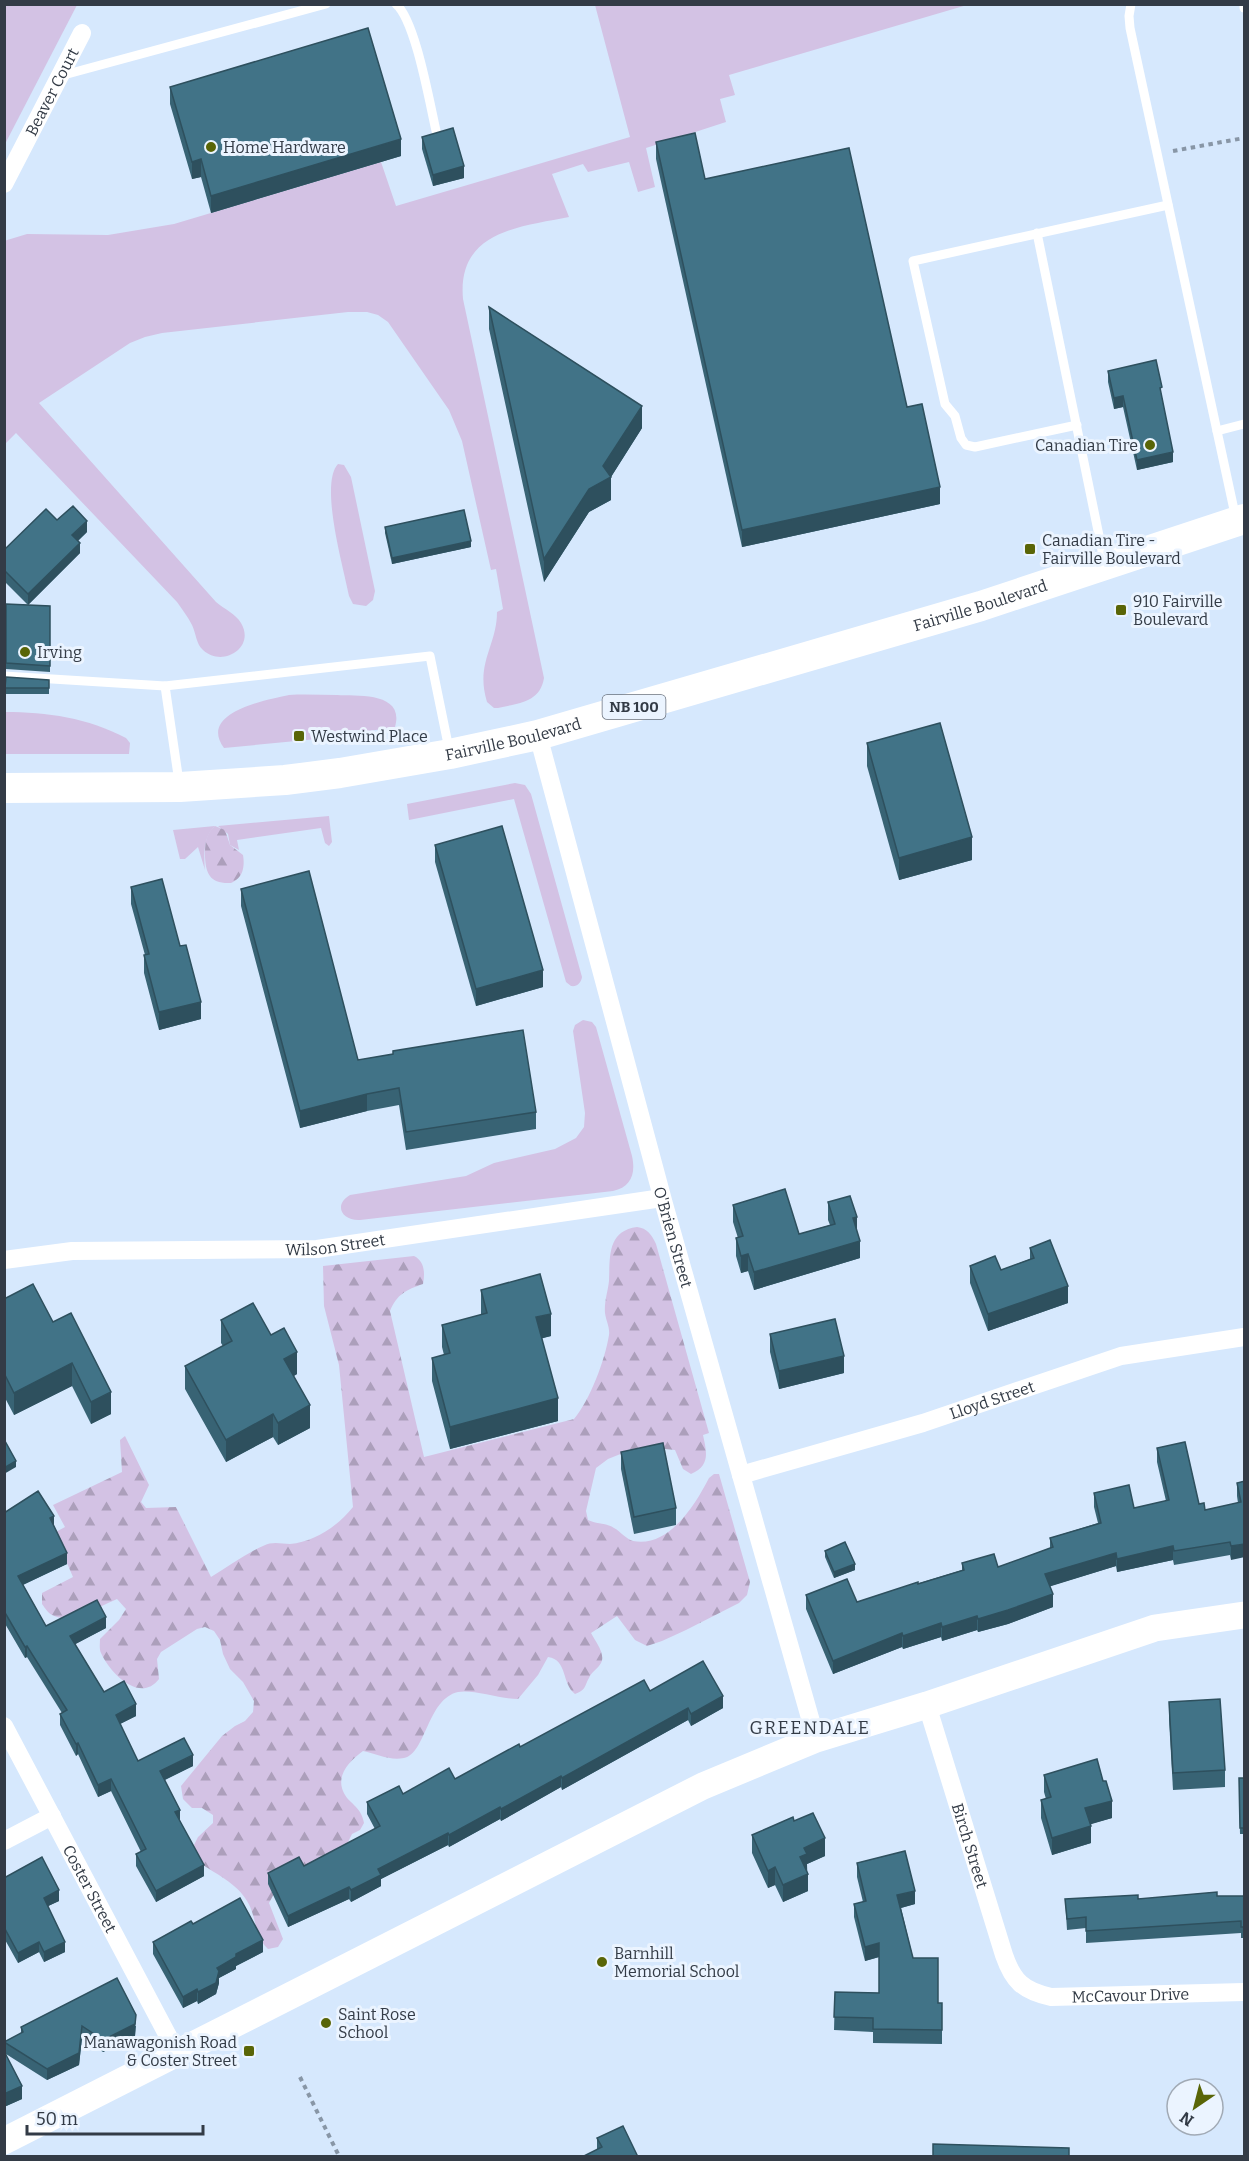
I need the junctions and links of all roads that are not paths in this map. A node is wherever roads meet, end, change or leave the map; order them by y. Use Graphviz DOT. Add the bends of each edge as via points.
graph roads {
  1 [pos="326,4"];
  2 [pos="396,4"];
  3 [pos="1131,4"];
  4 [pos="82,33"];
  5 [pos="60,76"];
  6 [pos="436,135"];
  7 [pos="4,184"];
  8 [pos="1168,205"];
  9 [pos="1037,234"];
  10 [pos="1245,424"];
  11 [pos="1077,425"];
  12 [pos="1217,431"];
  13 [pos="1241,520"];
  14 [pos="1106,565"];
  15 [pos="4,676"];
  16 [pos="165,686"];
  17 [pos="538,735"];
  18 [pos="450,754"];
  19 [pos="4,788"];
  20 [pos="180,788"];
  21 [pos="662,1198"];
  22 [pos="4,1260"];
  23 [pos="1245,1337"];
  24 [pos="741,1475"];
  25 [pos="1245,1615"];
  26 [pos="927,1705"];
  27 [pos="4,1726"];
  28 [pos="816,1739"];
  29 [pos="52,1816"];
  30 [pos="4,1841"];
  31 [pos="1018,1983"];
  32 [pos="1245,1992"];
  33 [pos="177,2053"];
  34 [pos="4,2141"];
  1 -- 5 [label="lane"];
  2 -- 6 [label="lane" via="411,27"];
  3 -- 8 [label="lane" via="1130,28"];
  4 -- 5 [label="street, Beaver Court"];
  5 -- 7 [label="street, Beaver Court"];
  8 -- 9 [label="lane"];
  8 -- 12 [label="lane"];
  9 -- 11 [label="lane"];
  9 -- 11 [label="lane" via="913,261 945,404 955,416 966,446"];
  10 -- 12 [label="lane"];
  11 -- 14 [label="lane"];
  12 -- 13 [label="lane"];
  13 -- 14 [label="main road, Fairville Boulevard / NB 100"];
  14 -- 17 [label="main road, Fairville Boulevard / NB 100" via="981,606"];
  15 -- 16 [label="lane"];
  16 -- 18 [label="lane" via="430,656"];
  16 -- 20 [label="lane"];
  17 -- 18 [label="main road, Fairville Boulevard / NB 100"];
  17 -- 21 [label="street, O'Brien Street"];
  18 -- 20 [label="main road, Fairville Boulevard / NB 100" via="285,780"];
  19 -- 20 [label="main road, Fairville Boulevard / NB 100"];
  21 -- 22 [label="street, Wilson Street" via="317,1249 72,1251"];
  21 -- 24 [label="street, O'Brien Street"];
  23 -- 24 [label="street, Lloyd Street" via="1121,1356 923,1423"];
  24 -- 28 [label="street, O'Brien Street"];
  25 -- 26 [label="main road" via="1155,1628"];
  26 -- 28 [label="main road"];
  26 -- 31 [label="street, Birch Street" via="1004,1955"];
  27 -- 29 [label="street, Coster Street"];
  28 -- 33 [label="main road" via="703,1786"];
  29 -- 30 [label="street"];
  29 -- 33 [label="street, Coster Street"];
  31 -- 32 [label="street, McCavour Drive" via="1034,1993 1051,1996"];
  33 -- 34 [label="main road"];
}
